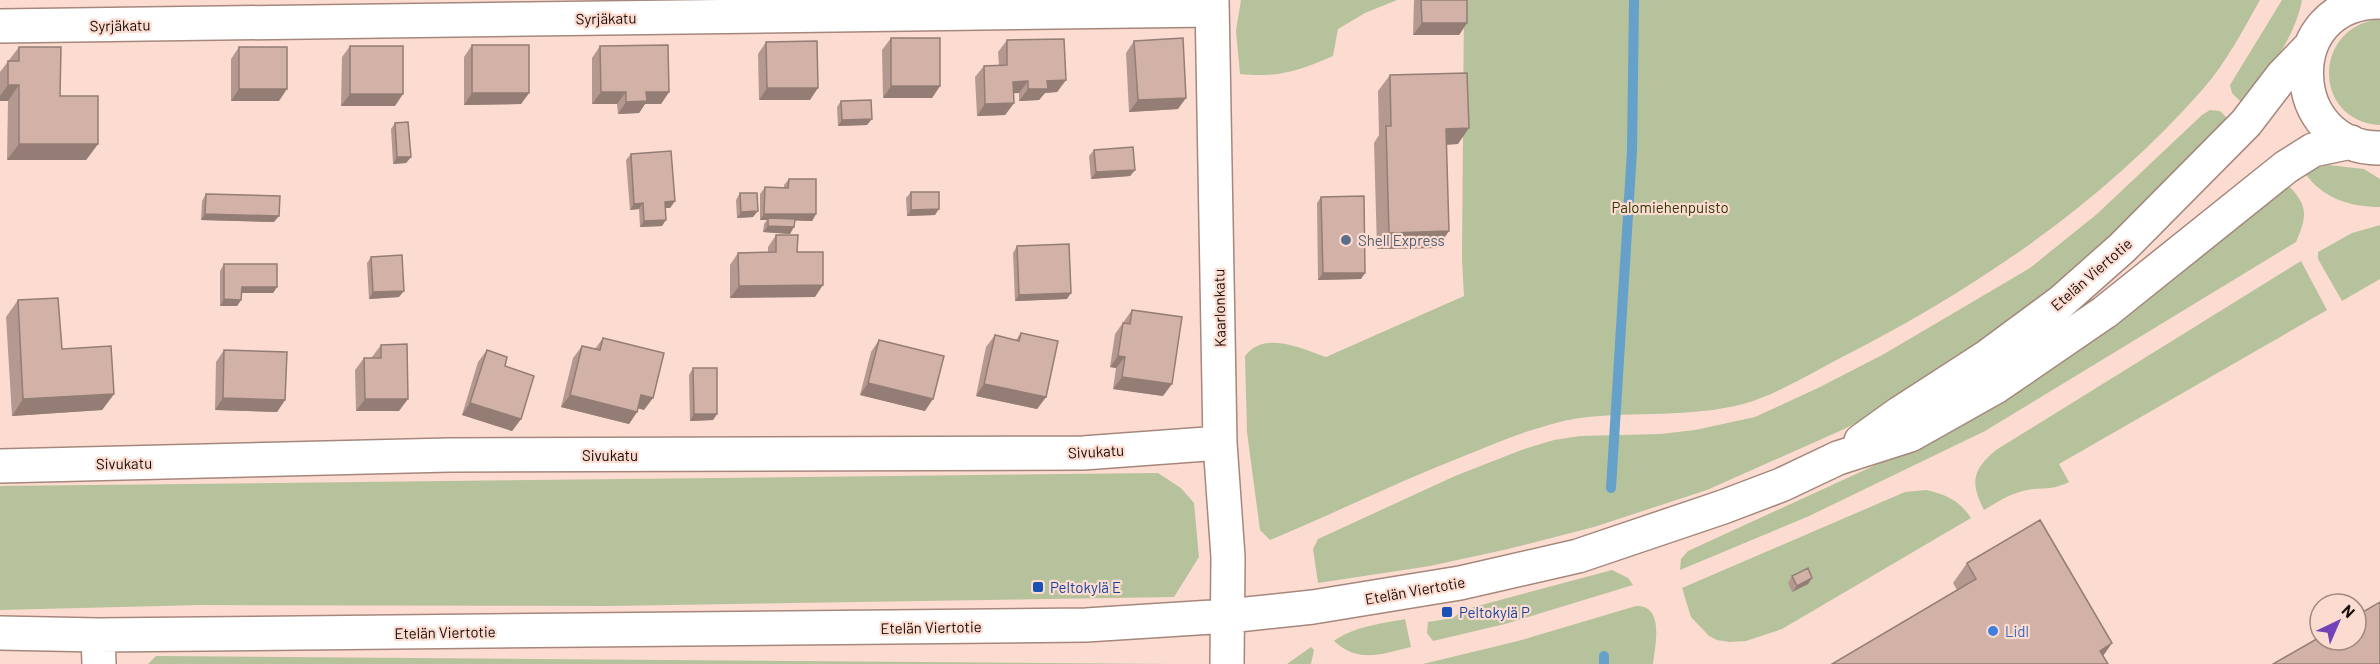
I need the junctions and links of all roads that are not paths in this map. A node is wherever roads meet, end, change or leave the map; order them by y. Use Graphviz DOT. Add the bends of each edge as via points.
graph roads {
  1 [pos="2380,2"];
  2 [pos="1212,5"];
  3 [pos="2318,25"];
  4 [pos="0,26"];
  5 [pos="2373,146"];
  6 [pos="1220,443"];
  7 [pos="1838,458"];
  8 [pos="0,466"];
  9 [pos="1228,616"];
  10 [pos="0,633"];
  11 [pos="99,650"];
  12 [pos="1227,664"];
  1 -- 3 [label="street, Etelän Viertotie" via="2354,6"];
  2 -- 4 [label="street, Syrjäkatu"];
  2 -- 6 [label="street, Kaarlonkatu"];
  3 -- 5 [label="street" via="2305,76 2309,97 2331,131"];
  3 -- 7 [label="street, Etelän Viertotie" via="2246,123 2122,248 2061,302 1988,356"];
  5 -- 7 [label="street, Etelän Viertotie" via="2313,150 2286,167 2105,312 1997,386 1910,435"];
  6 -- 8 [label="street, Sivukatu" via="1083,453 449,455"];
  6 -- 9 [label="street, Kaarlonkatu"];
  7 -- 9 [label="street, Etelän Viertotie" via="1723,507 1578,556 1449,585"];
  9 -- 11 [label="street, Etelän Viertotie" via="1086,625"];
  9 -- 12 [label="street, Kaarlonkatu"];
  10 -- 11 [label="street, Etelän Viertotie"];
}
